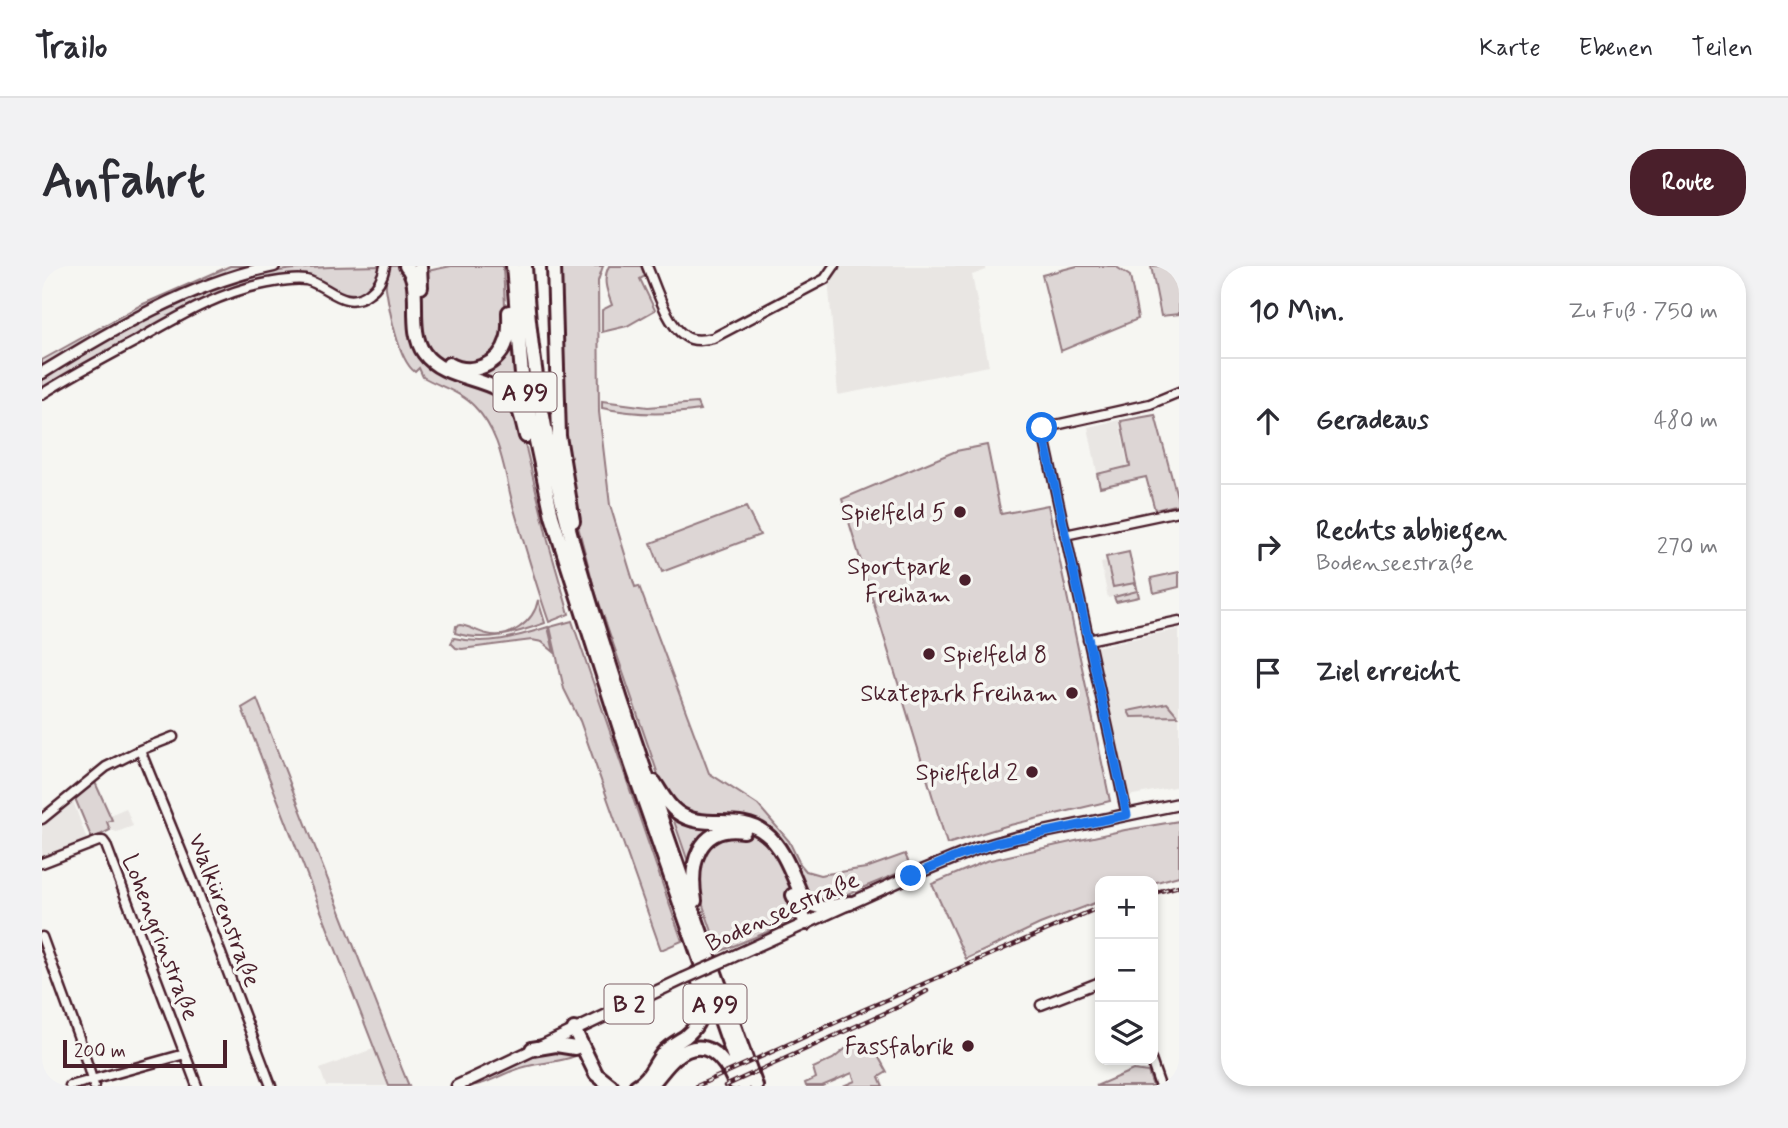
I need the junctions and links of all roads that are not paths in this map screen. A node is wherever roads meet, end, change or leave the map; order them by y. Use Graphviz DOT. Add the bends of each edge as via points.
graph roads {
  1 [pos="274,266"];
  2 [pos="385,266"];
  3 [pos="428,266"];
  4 [pos="511,266"];
  5 [pos="524,266"];
  6 [pos="554,266"];
  7 [pos="647,266"];
  8 [pos="834,266"];
  9 [pos="413,268"];
  10 [pos="421,288"];
  11 [pos="42,373"];
  12 [pos="1179,392"];
  13 [pos="42,394"];
  14 [pos="1179,511"];
  15 [pos="552,516"];
  16 [pos="1065,535"];
  17 [pos="581,576"];
  18 [pos="1179,621"];
  19 [pos="1088,640"];
  20 [pos="173,737"];
  21 [pos="140,750"];
  22 [pos="641,761"];
  23 [pos="1179,804"];
  24 [pos="1127,815"];
  25 [pos="42,819"];
  26 [pos="42,863"];
  27 [pos="794,889"];
  28 [pos="802,903"];
  29 [pos="850,903"];
  30 [pos="686,921"];
  31 [pos="809,922"];
  32 [pos="699,931"];
  33 [pos="42,937"];
  34 [pos="1095,984"];
  35 [pos="1041,1005"];
  36 [pos="571,1030"];
  37 [pos="579,1047"];
  38 [pos="532,1049"];
  39 [pos="185,1054"];
  40 [pos="585,1061"];
  41 [pos="1153,1065"];
  42 [pos="93,1083"];
  43 [pos="70,1086"];
  44 [pos="197,1086"];
  45 [pos="271,1086"];
  46 [pos="457,1086"];
  47 [pos="597,1086"];
  48 [pos="611,1086"];
  49 [pos="636,1086"];
  50 [pos="649,1086"];
  51 [pos="737,1086"];
  52 [pos="744,1086"];
  53 [pos="756,1086"];
  54 [pos="1160,1086"];
  1 -- 11 [label="main road" via="180,298"];
  2 -- 13 [label="street" via="380,283 354,300 303,280 241,289 189,311"];
  3 -- 10 [label="highway"];
  4 -- 10 [label="highway" via="507,340 500,355 484,367 454,367 430,350 421,318"];
  4 -- 15 [label="highway, A 99" via="522,375"];
  5 -- 17 [label="highway, A 99" via="540,410"];
  6 -- 17 [label="highway" via="559,436"];
  7 -- 8 [label="street" via="672,323 693,340 713,338 825,279"];
  9 -- 10 [label="highway"];
  9 -- 15 [label="highway" via="415,329 425,354 444,370 498,390 514,404"];
  12 -- 16 [label="street" via="1146,405 1042,428"];
  14 -- 16 [label="street"];
  15 -- 30 [label="highway, A 99"];
  16 -- 19 [label="street"];
  17 -- 22 [label="highway, A 99"];
  18 -- 19 [label="street"];
  19 -- 24 [label="street"];
  20 -- 21 [label="street"];
  21 -- 25 [label="street" via="101,770"];
  21 -- 45 [label="street, Walkürenstraße"];
  22 -- 27 [label="highway" via="674,811 686,818 738,822 764,832 781,853"];
  22 -- 32 [label="highway, A 99"];
  23 -- 24 [label="main road, Bodenseestraße / B 2"];
  24 -- 29 [label="main road, Bodenseestraße / B 2" via="976,849"];
  26 -- 39 [label="street, Lohengrinstraße" via="103,841"];
  27 -- 28 [label="highway"];
  27 -- 32 [label="highway" via="765,842 747,831 718,834 706,841 692,867"];
  28 -- 29 [label="highway" via="823,908"];
  28 -- 31 [label="highway"];
  29 -- 31 [label="main road, Bodenseestraße / B 2"];
  30 -- 49 [label="highway" via="703,999 702,1016"];
  30 -- 52 [label="highway, A 99"];
  31 -- 36 [label="main road, Bodenseestraße / B 2, bridge"];
  32 -- 53 [label="highway, A 99"];
  33 -- 42 [label="street"];
  34 -- 35 [label="street"];
  36 -- 37 [label="highway"];
  36 -- 38 [label="main road, Bodenseestraße"];
  37 -- 38 [label="highway"];
  37 -- 40 [label="highway"];
  38 -- 46 [label="main road, Bodenseestraße"];
  39 -- 42 [label="street"];
  39 -- 44 [label="street, Lohengrinstraße"];
  40 -- 47 [label="highway"];
  40 -- 48 [label="highway"];
  41 -- 54 [label="street"];
  42 -- 43 [label="street"];
  50 -- 51 [label="highway" via="678,1055 700,1049 721,1058"];
}
